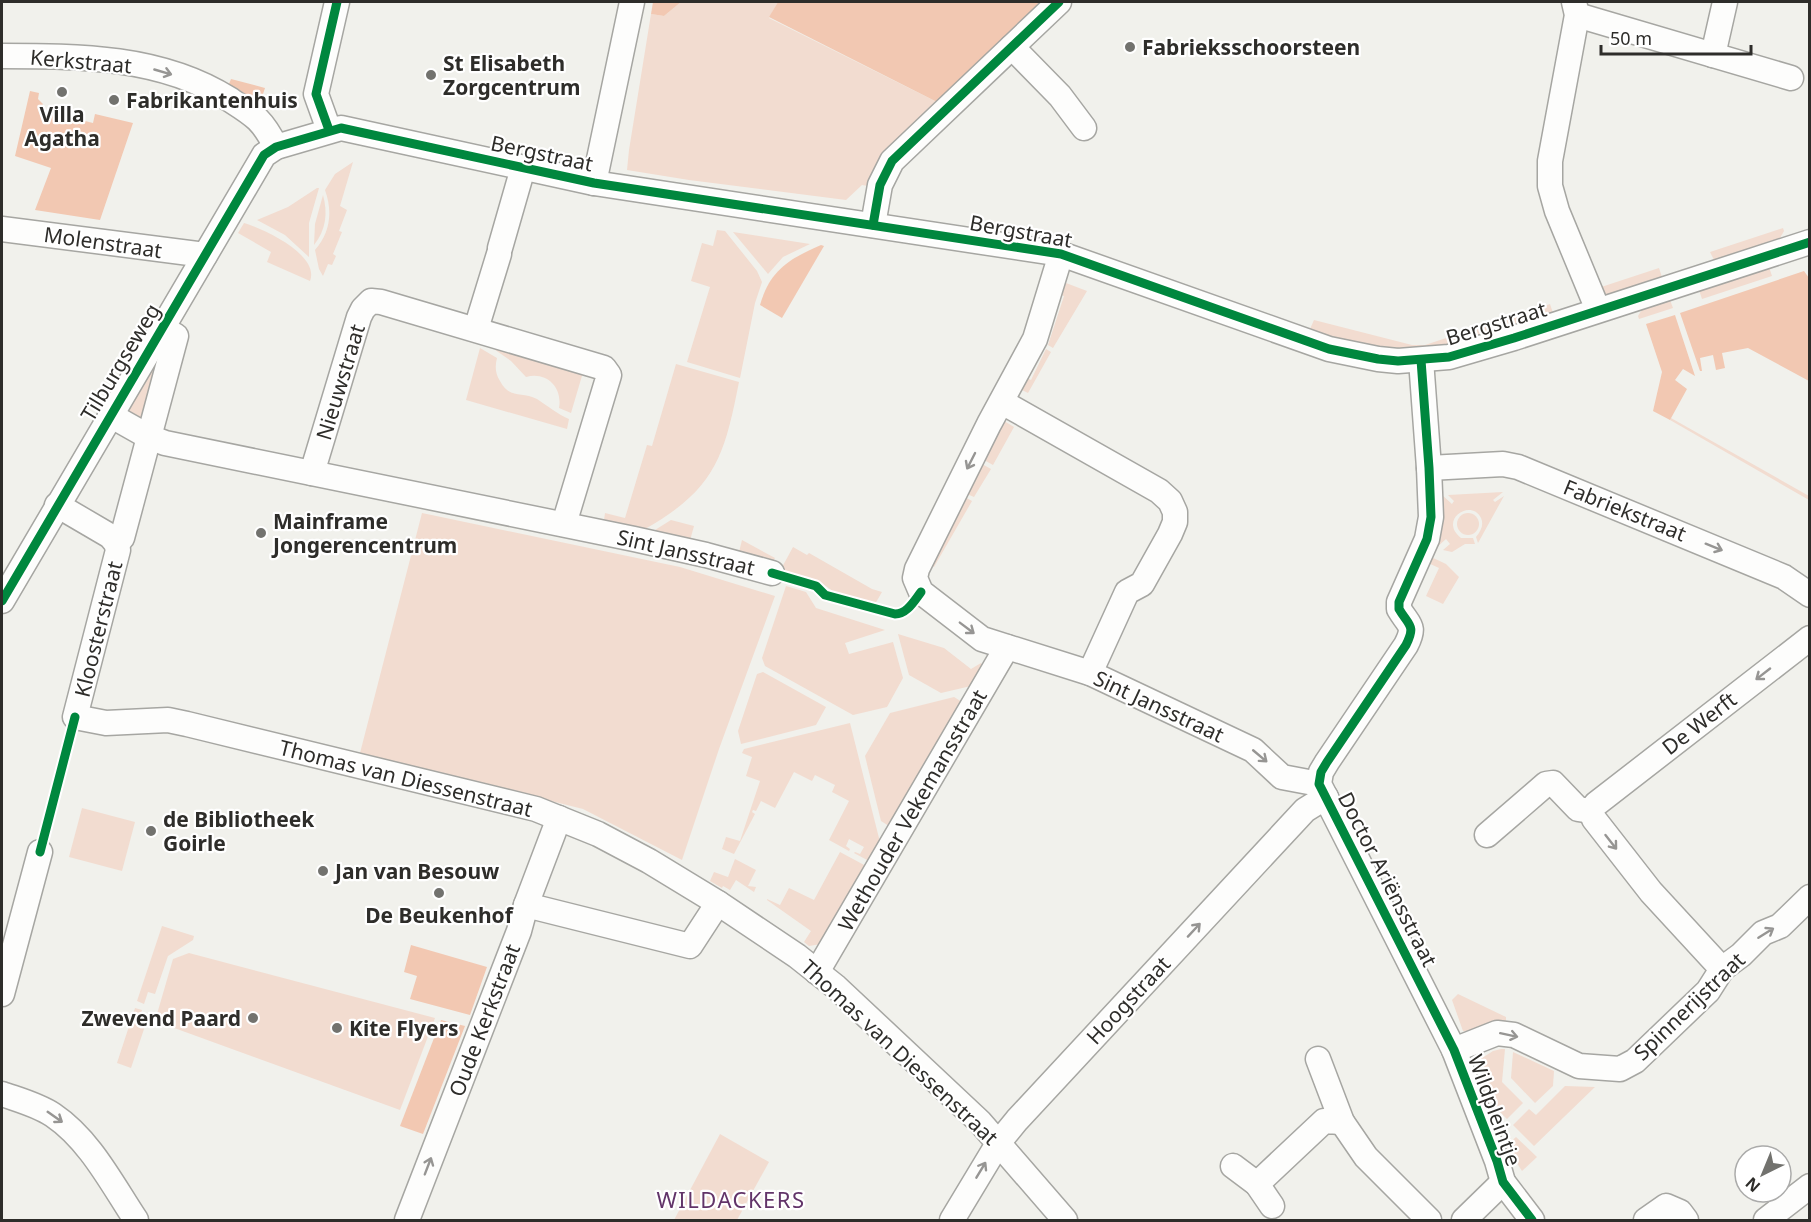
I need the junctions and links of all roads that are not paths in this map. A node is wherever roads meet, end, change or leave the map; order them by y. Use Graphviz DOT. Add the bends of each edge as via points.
graph roads {
  1 [pos="337,2"];
  2 [pos="632,2"];
  3 [pos="1059,2"];
  4 [pos="1725,2"];
  5 [pos="1575,8"];
  6 [pos="1011,47"];
  7 [pos="1713,55"];
  8 [pos="2,56"];
  9 [pos="1791,78"];
  10 [pos="1083,128"];
  11 [pos="329,130"];
  12 [pos="276,147"];
  13 [pos="523,168"];
  14 [pos="594,183"];
  15 [pos="873,225"];
  16 [pos="2,229"];
  17 [pos="1809,242"];
  18 [pos="1061,254"];
  19 [pos="205,255"];
  20 [pos="1598,310"];
  21 [pos="162,328"];
  22 [pos="476,329"];
  23 [pos="1421,360"];
  24 [pos="1000,406"];
  25 [pos="110,415"];
  26 [pos="149,437"];
  27 [pos="1430,468"];
  28 [pos="312,473"];
  29 [pos="57,505"];
  30 [pos="564,525"];
  31 [pos="116,543"];
  32 [pos="772,573"];
  33 [pos="1809,595"];
  34 [pos="2,601"];
  35 [pos="1809,638"];
  36 [pos="1007,647"];
  37 [pos="1090,673"];
  38 [pos="75,717"];
  39 [pos="1322,791"];
  40 [pos="1591,811"];
  41 [pos="559,818"];
  42 [pos="1487,835"];
  43 [pos="40,852"];
  44 [pos="1809,897"];
  45 [pos="718,903"];
  46 [pos="526,905"];
  47 [pos="1722,969"];
  48 [pos="817,972"];
  49 [pos="2,994"];
  50 [pos="1454,1050"];
  51 [pos="1318,1059"];
  52 [pos="2,1094"];
  53 [pos="1342,1122"];
  54 [pos="999,1142"];
  55 [pos="1233,1166"];
  56 [pos="1503,1182"];
  57 [pos="1257,1184"];
  58 [pos="1809,1186"];
  59 [pos="1272,1206"];
  60 [pos="136,1221"];
  61 [pos="407,1221"];
  62 [pos="952,1221"];
  63 [pos="1065,1221"];
  64 [pos="1429,1221"];
  65 [pos="1464,1221"];
  66 [pos="1532,1221"];
  67 [pos="1646,1221"];
  68 [pos="1686,1221"];
  69 [pos="1766,1221"];
  1 -- 11 [label="street" via="315,94"];
  2 -- 14 [label="street"];
  3 -- 6 [label="street"];
  4 -- 7 [label="street"];
  5 -- 7 [label="street"];
  5 -- 20 [label="street" via="1550,161 1550,186"];
  6 -- 10 [label="street" via="1060,96"];
  6 -- 15 [label="street" via="892,160 880,185"];
  7 -- 9 [label="street"];
  8 -- 12 [label="street, Kerkstraat, one-way" via="106,59 184,78 215,90 257,117"];
  11 -- 12 [label="street, Bergstraat"];
  11 -- 13 [label="street, Bergstraat" via="341,128"];
  12 -- 19 [label="street, Tilburgseweg" via="264,155"];
  13 -- 14 [label="street, Bergstraat"];
  13 -- 22 [label="street"];
  14 -- 15 [label="street, Bergstraat"];
  15 -- 18 [label="street, Bergstraat"];
  16 -- 19 [label="street, Molenstraat"];
  17 -- 20 [label="street, Bergstraat"];
  18 -- 23 [label="street, Bergstraat" via="1329,349 1378,359"];
  18 -- 24 [label="street" via="1035,339"];
  19 -- 21 [label="street, Tilburgseweg"];
  20 -- 23 [label="street, Bergstraat" via="1449,357"];
  21 -- 25 [label="street, Tilburgseweg"];
  21 -- 26 [label="street, Tilburgseweg" via="176,336"];
  22 -- 28 [label="street, Nieuwstraat" via="371,301 359,317"];
  22 -- 30 [label="street" via="604,368 609,375"];
  23 -- 27 [label="street, Doctor Ariënsstraat"];
  24 -- 36 [label="street, Sint Jansstraat, one-way" via="915,578 921,592 978,636"];
  24 -- 37 [label="street" via="1159,492 1175,512 1170,534 1142,584 1127,592"];
  25 -- 26 [label="street, Sint Jansstraat"];
  25 -- 29 [label="street, Tilburgseweg"];
  26 -- 28 [label="street, Sint Jansstraat"];
  26 -- 31 [label="street, Kloosterstraat" via="122,538"];
  27 -- 33 [label="street, Fabriekstraat, one-way" via="1518,467 1784,577"];
  27 -- 39 [label="street, Doctor Ariënsstraat" via="1431,517 1427,539 1399,609 1411,624 1412,634 1321,772"];
  28 -- 30 [label="street, Sint Jansstraat"];
  29 -- 31 [label="street, Kloosterstraat"];
  29 -- 34 [label="street, Tilburgseweg"];
  30 -- 32 [label="street, Sint Jansstraat" via="687,550"];
  31 -- 38 [label="street, Kloosterstraat" via="118,550"];
  35 -- 40 [label="street, De Werft, one-way"];
  36 -- 37 [label="street, Sint Jansstraat"];
  36 -- 48 [label="street, Wethouder Vekemansstraat"];
  37 -- 39 [label="street, Sint Jansstraat, one-way" via="1253,750 1282,777"];
  38 -- 41 [label="street, Thomas van Diessenstraat" via="106,723 168,720 188,724 536,809"];
  39 -- 50 [label="street, Doctor Ariënsstraat"];
  54 -- 39 [label="street, Hoogstraat, one-way"];
  40 -- 42 [label="street" via="1578,809 1559,787 1546,784"];
  40 -- 47 [label="street, one-way" via="1651,892"];
  41 -- 45 [label="street, Thomas van Diessenstraat" via="608,840"];
  41 -- 46 [label="street, Oude Kerkstraat"];
  43 -- 49 [label="street"];
  47 -- 44 [label="street, Spinnerijstraat, one-way" via="1763,933 1780,926"];
  45 -- 46 [label="street" via="690,946"];
  45 -- 48 [label="street, Thomas van Diessenstraat"];
  61 -- 46 [label="street, Oude Kerkstraat, one-way"];
  50 -- 47 [label="street, Spinnerijstraat, one-way" via="1497,1033 1514,1035 1579,1066 1620,1069 1635,1061 1708,991"];
  48 -- 54 [label="street, Thomas van Diessenstraat"];
  50 -- 56 [label="street, Wildpleintje"];
  51 -- 53 [label="street"];
  52 -- 60 [label="street, one-way" via="52,1114 69,1128"];
  53 -- 57 [label="street" via="1324,1121"];
  53 -- 64 [label="street" via="1366,1157"];
  62 -- 54 [label="street, Hoogstraat, one-way"];
  54 -- 63 [label="street, Thomas van Diessenstraat"];
  55 -- 57 [label="street"];
  56 -- 65 [label="street"];
  56 -- 66 [label="street, Wildpleintje"];
  57 -- 59 [label="street"];
  58 -- 69 [label="street"];
  67 -- 68 [label="street" via="1666,1206 1680,1212"];
}
